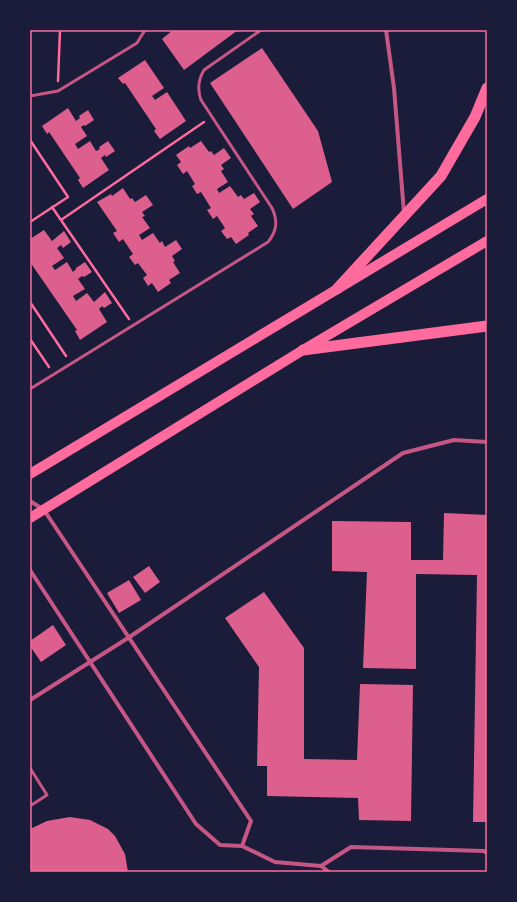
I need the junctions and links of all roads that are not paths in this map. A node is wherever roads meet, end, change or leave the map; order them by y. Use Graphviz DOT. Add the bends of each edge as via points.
graph roads {
  1 [pos="145,30"];
  2 [pos="261,30"];
  3 [pos="386,30"];
  4 [pos="487,88"];
  5 [pos="30,96"];
  6 [pos="487,199"];
  7 [pos="404,216"];
  8 [pos="487,241"];
  9 [pos="337,289"];
  10 [pos="487,326"];
  11 [pos="303,350"];
  12 [pos="30,389"];
  13 [pos="487,442"];
  14 [pos="30,474"];
  15 [pos="30,501"];
  16 [pos="44,510"];
  17 [pos="30,518"];
  18 [pos="30,570"];
  19 [pos="128,638"];
  20 [pos="90,662"];
  21 [pos="30,700"];
  22 [pos="30,768"];
  23 [pos="30,806"];
  24 [pos="242,846"];
  25 [pos="487,853"];
  26 [pos="321,866"];
  27 [pos="329,872"];
  1 -- 5 [label="lane" via="137,44 58,91"];
  2 -- 12 [label="lane" via="204,70 198,85 198,93 200,100 272,208 276,230 268,242"];
  3 -- 7 [label="street" via="394,88"];
  4 -- 7 [label="highway" via="475,117 441,176"];
  6 -- 9 [label="main road"];
  7 -- 9 [label="highway"];
  8 -- 11 [label="main road"];
  9 -- 14 [label="main road"];
  10 -- 11 [label="highway"];
  11 -- 16 [label="main road"];
  13 -- 19 [label="street" via="454,440 403,453"];
  15 -- 16 [label="street"];
  16 -- 17 [label="main road"];
  16 -- 19 [label="street"];
  18 -- 20 [label="street"];
  19 -- 20 [label="street"];
  19 -- 24 [label="street" via="250,822"];
  20 -- 21 [label="street"];
  20 -- 24 [label="street" via="196,824 220,845"];
  22 -- 23 [label="lane" via="47,795"];
  24 -- 26 [label="street" via="275,862"];
  25 -- 26 [label="street" via="351,847"];
  26 -- 27 [label="street"];
}
